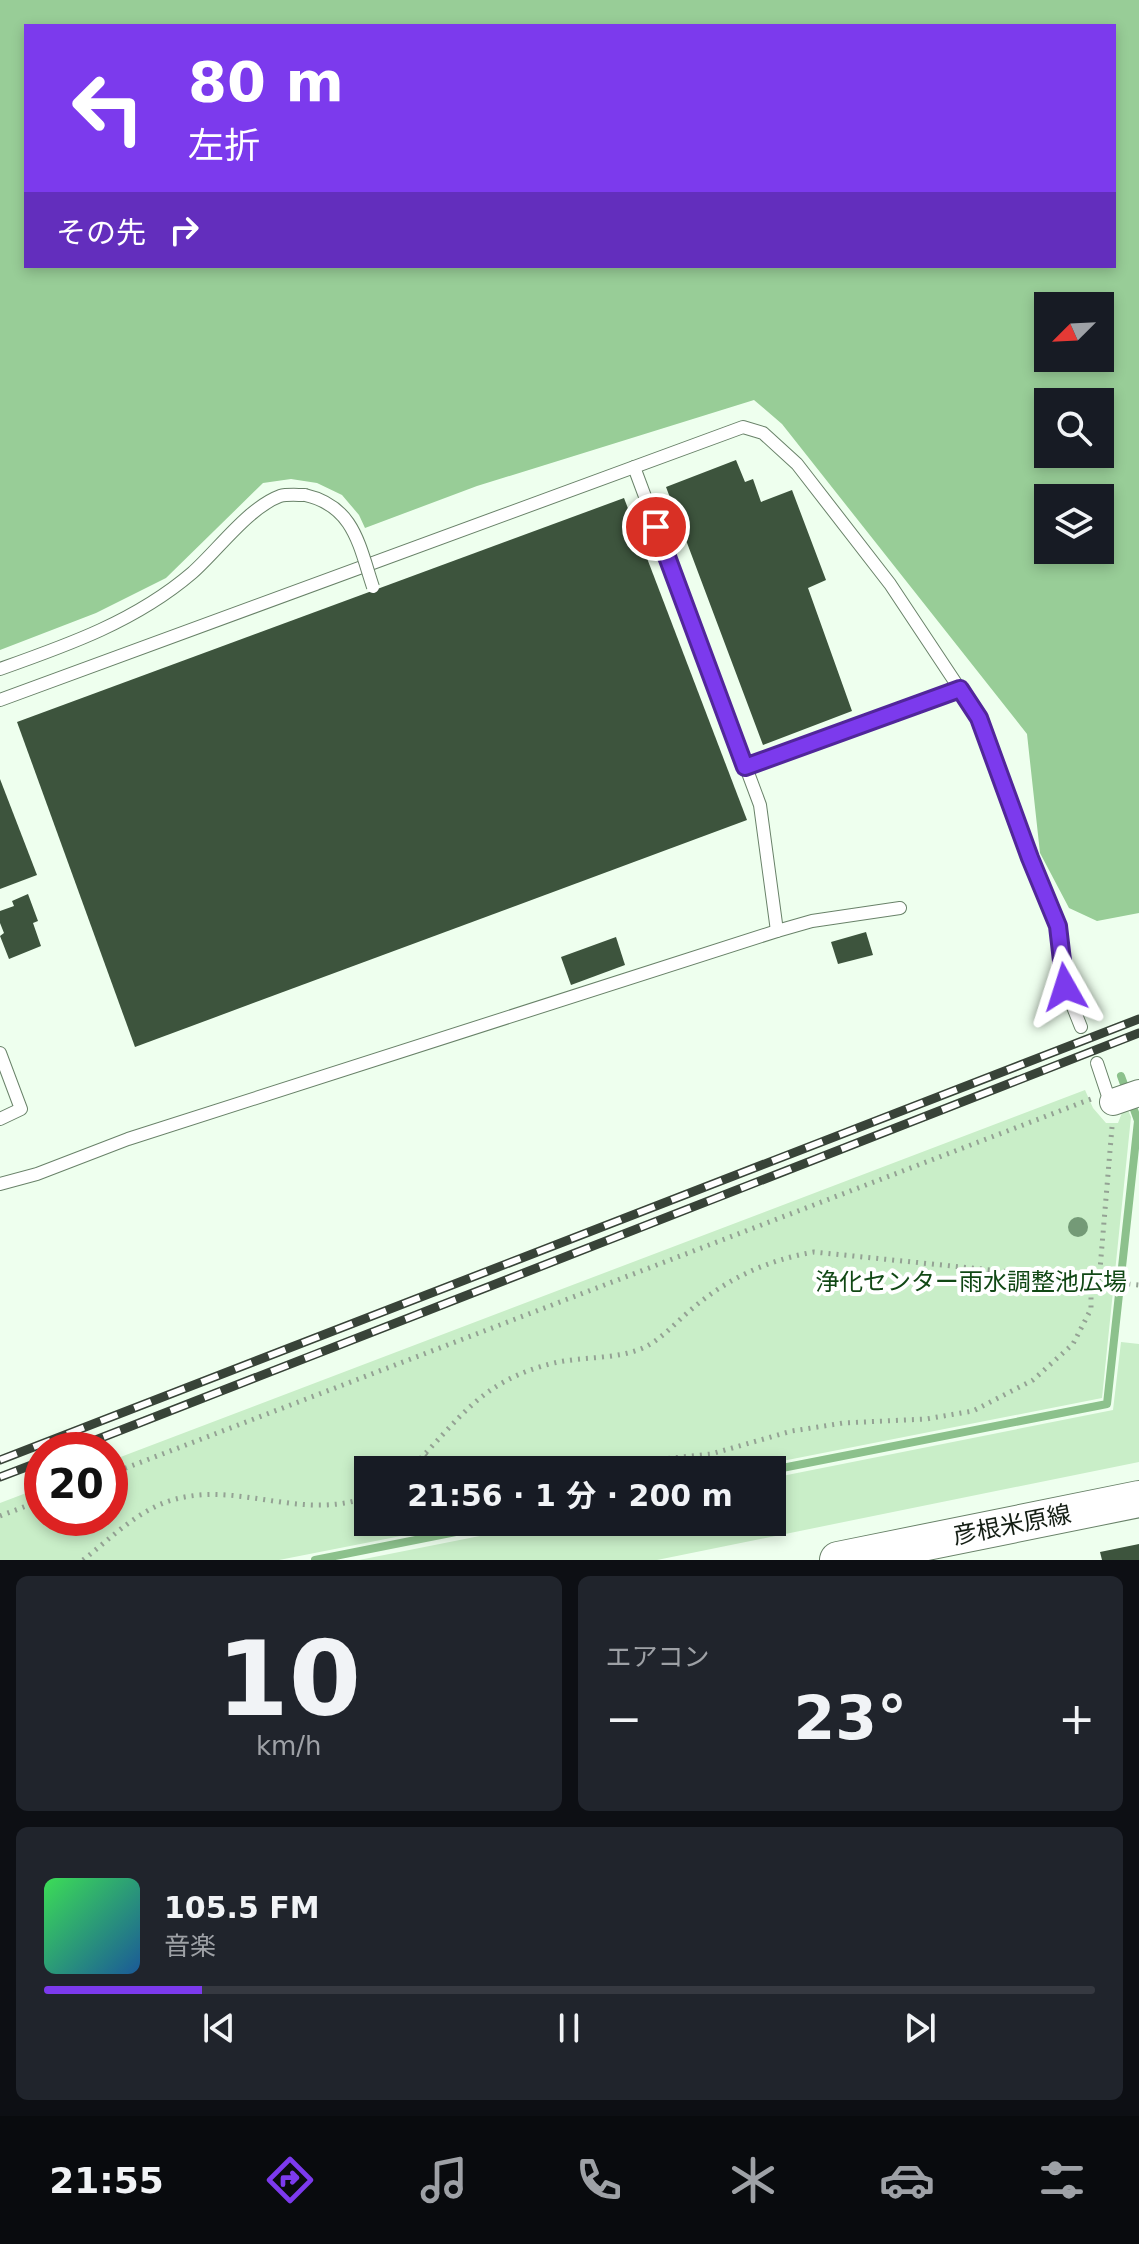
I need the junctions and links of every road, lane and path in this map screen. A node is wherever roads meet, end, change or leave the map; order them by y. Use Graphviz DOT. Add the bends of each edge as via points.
graph roads {
  1 [pos="634,467"];
  2 [pos="373,587"];
  3 [pos="0,669"];
  4 [pos="960,689"];
  5 [pos="0,700"];
  6 [pos="745,767"];
  7 [pos="900,908"];
  8 [pos="777,931"];
  9 [pos="1081,1027"];
  10 [pos="0,1053"];
  11 [pos="1097,1063"];
  12 [pos="1139,1093"];
  13 [pos="1111,1105"];
  14 [pos="0,1119"];
  15 [pos="0,1184"];
  16 [pos="1091,1280"];
  17 [pos="1099,1281"];
  18 [pos="1139,1285"];
  19 [pos="425,1455"];
  20 [pos="691,1456"];
  21 [pos="128,1467"];
  22 [pos="1139,1499"];
  23 [pos="354,1500"];
  24 [pos="24,1507"];
  25 [pos="0,1516"];
  26 [pos="83,1560"];
  27 [pos="838,1560"];
  1 -- 4 [label="lane" via="743,427 763,433 797,464 890,584"];
  1 -- 5 [label="lane"];
  1 -- 6 [label="lane"];
  2 -- 3 [label="lane, bridge" via="354,531 340,512 323,499 282,495 257,510 191,574 140,610"];
  4 -- 6 [label="lane"];
  4 -- 9 [label="lane" via="984,731 1058,926 1065,987"];
  6 -- 8 [label="lane" via="760,805"];
  7 -- 8 [label="lane"];
  8 -- 15 [label="lane"];
  10 -- 14 [label="lane" via="21,1109"];
  11 -- 13 [label="lane"];
  12 -- 13 [label="street"];
  13 -- 17 [label="path"];
  13 -- 21 [label="path"];
  16 -- 17 [label="path"];
  16 -- 19 [label="path" via="814,1252 772,1262 715,1290 644,1348 557,1362 502,1381 474,1400"];
  16 -- 20 [label="path" via="1091,1309 1073,1344 1033,1380 973,1411 805,1429"];
  17 -- 18 [label="path"];
  22 -- 27 [label="main road, 彦根米原線"];
  23 -- 26 [label="path" via="325,1507 201,1494 168,1501 141,1514"];
  24 -- 25 [label="path"];
}
